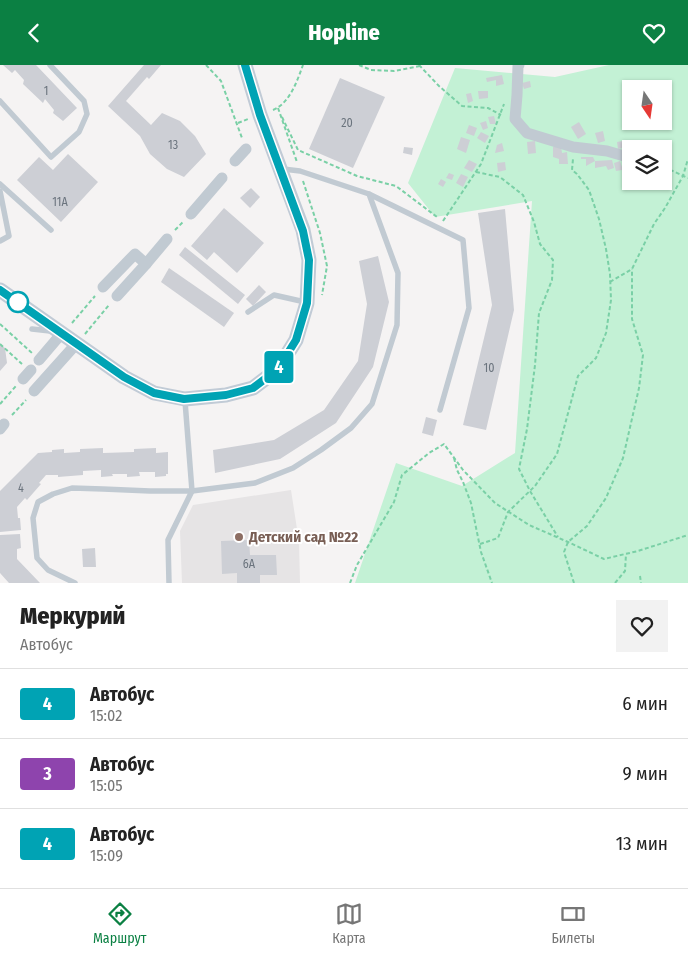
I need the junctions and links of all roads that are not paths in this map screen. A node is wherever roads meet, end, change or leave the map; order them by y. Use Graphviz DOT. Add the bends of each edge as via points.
graph roads {
  1 [pos="50,65"];
  2 [pos="245,65"];
  3 [pos="518,65"];
  4 [pos="0,101"];
  5 [pos="246,149"];
  6 [pos="622,155"];
  7 [pos="235,161"];
  8 [pos="281,169"];
  9 [pos="222,178"];
  10 [pos="0,184"];
  11 [pos="0,191"];
  12 [pos="369,194"];
  13 [pos="190,214"];
  14 [pos="51,230"];
  15 [pos="167,239"];
  16 [pos="0,241"];
  17 [pos="146,264"];
  18 [pos="103,287"];
  19 [pos="0,290"];
  20 [pos="117,296"];
  21 [pos="314,300"];
  22 [pos="248,312"];
  23 [pos="32,329"];
  24 [pos="62,333"];
  25 [pos="76,343"];
  26 [pos="39,360"];
  27 [pos="34,391"];
  28 [pos="184,399"];
  29 [pos="440,410"];
  30 [pos="192,491"];
  31 [pos="75,583"];
  32 [pos="169,583"];
  1 -- 4 [label="lane" via="84,101 87,114 79,132 51,157"];
  2 -- 8 [label="street"];
  3 -- 6 [label="street" via="515,119 527,133 573,147"];
  5 -- 7 [label="street"];
  8 -- 12 [label="lane" via="300,171"];
  8 -- 21 [label="street" via="303,231"];
  9 -- 13 [label="street"];
  10 -- 14 [label="lane"];
  11 -- 16 [label="lane" via="10,237"];
  12 -- 29 [label="lane" via="463,240 469,308"];
  12 -- 30 [label="lane" via="398,273 396,325 372,404 351,428 293,468 255,483"];
  15 -- 17 [label="street"];
  17 -- 18 [label="street" via="135,253"];
  17 -- 20 [label="street"];
  19 -- 24 [label="street"];
  21 -- 22 [label="lane" via="274,295"];
  21 -- 28 [label="street" via="296,340 278,369 253,388 226,395"];
  23 -- 24 [label="lane"];
  24 -- 25 [label="street"];
  24 -- 26 [label="street"];
  25 -- 27 [label="street"];
  25 -- 28 [label="street" via="124,377 154,393"];
  28 -- 30 [label="lane"];
  30 -- 31 [label="lane" via="72,488 53,493 38,503 33,518 37,558 48,570"];
  30 -- 32 [label="lane" via="168,540"];
}
